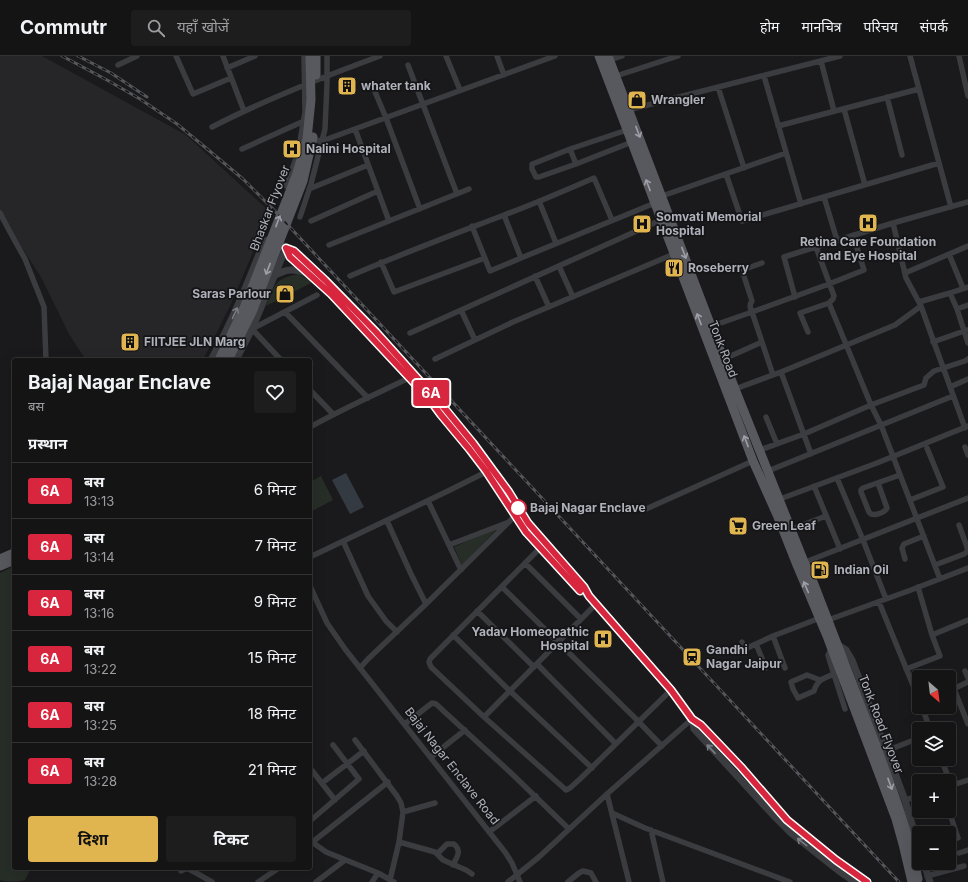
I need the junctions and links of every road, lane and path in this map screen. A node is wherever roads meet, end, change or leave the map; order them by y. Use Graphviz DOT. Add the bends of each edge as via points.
graph roads {
  1 [pos="137,56"];
  2 [pos="176,56"];
  3 [pos="222,56"];
  4 [pos="255,56"];
  5 [pos="304,56"];
  6 [pos="310,56"];
  7 [pos="316,56"];
  8 [pos="327,56"];
  9 [pos="380,56"];
  10 [pos="446,56"];
  11 [pos="497,56"];
  12 [pos="599,56"];
  13 [pos="622,56"];
  14 [pos="678,56"];
  15 [pos="840,56"];
  16 [pos="910,56"];
  17 [pos="959,56"];
  18 [pos="551,57"];
  19 [pos="609,58"];
  20 [pos="821,61"];
  21 [pos="118,64"];
  22 [pos="408,65"];
  23 [pos="227,68"];
  24 [pos="327,75"];
  25 [pos="504,75"];
  26 [pos="616,76"];
  27 [pos="764,76"];
  28 [pos="231,78"];
  29 [pos="304,84"];
  30 [pos="373,87"];
  31 [pos="718,87"];
  32 [pos="919,89"];
  33 [pos="460,90"];
  34 [pos="968,96"];
  35 [pos="887,97"];
  36 [pos="422,104"];
  37 [pos="844,109"];
  38 [pos="629,110"];
  39 [pos="244,111"];
  40 [pos="834,111"];
  41 [pos="620,112"];
  42 [pos="386,118"];
  43 [pos="304,120"];
  44 [pos="778,126"];
  45 [pos="212,127"];
  46 [pos="355,129"];
  47 [pos="627,130"];
  48 [pos="301,138"];
  49 [pos="322,141"];
  50 [pos="632,142"];
  51 [pos="570,149"];
  52 [pos="242,150"];
  53 [pos="786,153"];
  54 [pos="902,155"];
  55 [pos="939,163"];
  56 [pos="576,164"];
  57 [pos="368,165"];
  58 [pos="744,168"];
  59 [pos="726,174"];
  60 [pos="865,185"];
  61 [pos="286,186"];
  62 [pos="309,189"];
  63 [pos="469,190"];
  64 [pos="378,192"];
  65 [pos="457,194"];
  66 [pos="662,196"];
  67 [pos="824,197"];
  68 [pos="539,201"];
  69 [pos="968,202"];
  70 [pos="655,203"];
  71 [pos="801,204"];
  72 [pos="951,207"];
  73 [pos="420,209"];
  74 [pos="0,213"];
  75 [pos="504,215"];
  76 [pos="300,217"];
  77 [pos="612,220"];
  78 [pos="661,220"];
  79 [pos="311,221"];
  80 [pos="389,221"];
  81 [pos="892,223"];
  82 [pos="472,226"];
  83 [pos="853,235"];
  84 [pos="837,240"];
  85 [pos="556,243"];
  86 [pos="329,245"];
  87 [pos="968,246"];
  88 [pos="816,247"];
  89 [pos="286,248"];
  90 [pos="674,254"];
  91 [pos="948,254"];
  92 [pos="485,258"];
  93 [pos="521,258"];
  94 [pos="381,262"];
  95 [pos="762,263"];
  96 [pos="559,266"];
  97 [pos="905,273"];
  98 [pos="310,275"];
  99 [pos="274,276"];
  100 [pos="350,276"];
  101 [pos="535,276"];
  102 [pos="829,284"];
  103 [pos="966,288"];
  104 [pos="950,293"];
  105 [pos="317,295"];
  106 [pos="795,296"];
  107 [pos="573,297"];
  108 [pos="829,303"];
  109 [pos="920,304"];
  110 [pos="968,305"];
  111 [pos="549,307"];
  112 [pos="957,309"];
  113 [pos="461,310"];
  114 [pos="285,312"];
  115 [pos="752,312"];
  116 [pos="712,326"];
  117 [pos="252,329"];
  118 [pos="966,330"];
  119 [pos="808,332"];
  120 [pos="410,334"];
  121 [pos="475,340"];
  122 [pos="762,342"];
  123 [pos="933,342"];
  124 [pos="968,342"];
  125 [pos="847,346"];
  126 [pos="46,358"];
  127 [pos="212,358"];
  128 [pos="220,358"];
  129 [pos="229,358"];
  130 [pos="237,358"];
  131 [pos="279,358"];
  132 [pos="435,359"];
  133 [pos="724,359"];
  134 [pos="968,359"];
  135 [pos="944,368"];
  136 [pos="781,372"];
  137 [pos="774,375"];
  138 [pos="409,378"];
  139 [pos="968,380"];
  140 [pos="950,387"];
  141 [pos="735,389"];
  142 [pos="312,393"];
  143 [pos="953,396"];
  144 [pos="368,398"];
  145 [pos="871,405"];
  146 [pos="333,414"];
  147 [pos="766,417"];
  148 [pos="881,425"];
  149 [pos="312,426"];
  150 [pos="966,427"];
  151 [pos="804,434"];
  152 [pos="777,444"];
  153 [pos="965,447"];
  154 [pos="927,448"];
  155 [pos="760,450"];
  156 [pos="811,454"];
  157 [pos="968,455"];
  158 [pos="893,456"];
  159 [pos="753,461"];
  160 [pos="489,470"];
  161 [pos="768,471"];
  162 [pos="900,474"];
  163 [pos="837,478"];
  164 [pos="878,483"];
  165 [pos="814,486"];
  166 [pos="968,498"];
  167 [pos="780,499"];
  168 [pos="910,500"];
  169 [pos="428,501"];
  170 [pos="646,509"];
  171 [pos="826,516"];
  172 [pos="916,518"];
  173 [pos="513,519"];
  174 [pos="387,521"];
  175 [pos="959,525"];
  176 [pos="792,529"];
  177 [pos="924,536"];
  178 [pos="863,540"];
  179 [pos="343,541"];
  180 [pos="450,545"];
  181 [pos="541,547"];
  182 [pos="840,548"];
  183 [pos="12,554"];
  184 [pos="312,556"];
  185 [pos="0,559"];
  186 [pos="905,559"];
  187 [pos="12,561"];
  188 [pos="525,563"];
  189 [pos="801,564"];
  190 [pos="935,564"];
  191 [pos="0,566"];
  192 [pos="968,568"];
  193 [pos="461,570"];
  194 [pos="940,579"];
  195 [pos="502,587"];
  196 [pos="918,587"];
  197 [pos="312,590"];
  198 [pos="589,596"];
  199 [pos="886,599"];
  200 [pos="879,602"];
  201 [pos="426,604"];
  202 [pos="596,604"];
  203 [pos="477,611"];
  204 [pos="581,618"];
  205 [pos="824,619"];
  206 [pos="966,621"];
  207 [pos="968,628"];
  208 [pos="397,632"];
  209 [pos="453,635"];
  210 [pos="932,635"];
  211 [pos="773,636"];
  212 [pos="742,642"];
  213 [pos="558,643"];
  214 [pos="756,644"];
  215 [pos="835,647"];
  216 [pos="839,657"];
  217 [pos="535,666"];
  218 [pos="360,668"];
  219 [pos="766,668"];
  220 [pos="785,668"];
  221 [pos="906,669"];
  222 [pos="965,671"];
  223 [pos="834,674"];
  224 [pos="968,678"];
  225 [pos="820,680"];
  226 [pos="968,682"];
  227 [pos="912,683"];
  228 [pos="956,688"];
  229 [pos="671,690"];
  230 [pos="510,691"];
  231 [pos="956,700"];
  232 [pos="845,709"];
  233 [pos="484,717"];
  234 [pos="692,719"];
  235 [pos="639,722"];
  236 [pos="405,724"];
  237 [pos="968,724"];
  238 [pos="465,730"];
  239 [pos="355,740"];
  240 [pos="912,741"];
  241 [pos="616,744"];
  242 [pos="333,745"];
  243 [pos="662,746"];
  244 [pos="886,750"];
  245 [pos="364,751"];
  246 [pos="430,757"];
  247 [pos="347,763"];
  248 [pos="592,768"];
  249 [pos="312,770"];
  250 [pos="968,780"];
  251 [pos="388,782"];
  252 [pos="322,783"];
  253 [pos="956,784"];
  254 [pos="607,794"];
  255 [pos="536,796"];
  256 [pos="912,798"];
  257 [pos="335,800"];
  258 [pos="905,800"];
  259 [pos="435,802"];
  260 [pos="403,812"];
  261 [pos="612,813"];
  262 [pos="951,818"];
  263 [pos="312,819"];
  264 [pos="913,826"];
  265 [pos="569,829"];
  266 [pos="651,830"];
  267 [pos="489,832"];
  268 [pos="958,838"];
  269 [pos="312,842"];
  270 [pos="399,842"];
  271 [pos="312,844"];
  272 [pos="968,850"];
  273 [pos="438,853"];
  274 [pos="959,853"];
  275 [pos="345,860"];
  276 [pos="453,865"];
  277 [pos="964,866"];
  278 [pos="191,870"];
  279 [pos="275,870"];
  280 [pos="378,873"];
  281 [pos="472,874"];
  282 [pos="517,875"];
  283 [pos="929,879"];
  284 [pos="392,881"];
  285 [pos="510,881"];
  286 [pos="212,882"];
  287 [pos="258,882"];
  288 [pos="316,882"];
  289 [pos="372,882"];
  290 [pos="520,882"];
  291 [pos="568,882"];
  292 [pos="596,882"];
  293 [pos="630,882"];
  294 [pos="663,882"];
  295 [pos="790,882"];
  296 [pos="855,882"];
  297 [pos="866,882"];
  298 [pos="912,882"];
  299 [pos="918,882"];
  1 -- 21 [label="street"];
  2 -- 28 [label="street" via="193,94"];
  3 -- 23 [label="street"];
  4 -- 23 [label="street"];
  5 -- 29 [label="street"];
  128 -- 6 [label="main road, Bhaskar Flyover, one-way" via="244,308 296,176 307,139 311,100"];
  7 -- 129 [label="main road, Bhaskar Flyover, one-way" via="313,140 302,180 252,312"];
  8 -- 24 [label="street"];
  9 -- 24 [label="street"];
  10 -- 33 [label="street"];
  11 -- 25 [label="street"];
  12 -- 41 [label="main road, Tonk Road"];
  13 -- 19 [label="street"];
  14 -- 26 [label="street"];
  15 -- 20 [label="street"];
  16 -- 32 [label="street"];
  17 -- 34 [label="street"];
  18 -- 25 [label="street"];
  19 -- 26 [label="main road, Tonk Road"];
  20 -- 27 [label="street"];
  20 -- 40 [label="street"];
  22 -- 36 [label="street"];
  23 -- 28 [label="street"];
  24 -- 29 [label="street"];
  24 -- 49 [label="street" via="325,129"];
  25 -- 33 [label="street"];
  26 -- 38 [label="main road, Tonk Road"];
  27 -- 31 [label="street"];
  27 -- 44 [label="street"];
  28 -- 39 [label="street"];
  29 -- 39 [label="street"];
  29 -- 43 [label="street"];
  30 -- 42 [label="street"];
  31 -- 38 [label="street"];
  31 -- 58 [label="street"];
  32 -- 35 [label="street"];
  32 -- 55 [label="street"];
  33 -- 36 [label="street"];
  35 -- 37 [label="street"];
  35 -- 54 [label="street"];
  36 -- 42 [label="street"];
  36 -- 65 [label="street"];
  37 -- 40 [label="street"];
  37 -- 60 [label="street"];
  38 -- 41 [label="street"];
  38 -- 66 [label="main road, Tonk Road, one-way"];
  39 -- 45 [label="street"];
  40 -- 44 [label="street"];
  41 -- 47 [label="main road, Tonk Road"];
  42 -- 46 [label="street"];
  42 -- 73 [label="street"];
  43 -- 48 [label="street"];
  43 -- 52 [label="street"];
  44 -- 53 [label="street"];
  46 -- 49 [label="street"];
  46 -- 57 [label="street"];
  47 -- 50 [label="main road, Tonk Road"];
  47 -- 51 [label="street"];
  48 -- 49 [label="street"];
  48 -- 61 [label="street"];
  49 -- 62 [label="street"];
  50 -- 56 [label="street"];
  70 -- 50 [label="main road, Tonk Road, one-way"];
  51 -- 56 [label="street"];
  51 -- 56 [label="street" via="532,164 532,169 539,177"];
  53 -- 58 [label="street"];
  53 -- 71 [label="street"];
  55 -- 60 [label="street"];
  55 -- 72 [label="street"];
  57 -- 62 [label="street"];
  57 -- 64 [label="street"];
  58 -- 59 [label="street"];
  59 -- 66 [label="street"];
  59 -- 71 [label="street" via="742,221"];
  60 -- 67 [label="street"];
  62 -- 76 [label="street"];
  63 -- 65 [label="street"];
  64 -- 79 [label="street"];
  64 -- 80 [label="street"];
  65 -- 73 [label="street"];
  66 -- 116 [label="main road, Tonk Road, one-way"];
  67 -- 71 [label="street"];
  67 -- 84 [label="street"];
  68 -- 75 [label="street"];
  68 -- 77 [label="street" via="594,178"];
  68 -- 85 [label="street"];
  69 -- 72 [label="street"];
  70 -- 77 [label="street"];
  70 -- 78 [label="main road, Tonk Road"];
  72 -- 81 [label="street"];
  73 -- 80 [label="street"];
  74 -- 126 [label="street" via="25,259 44,307"];
  75 -- 82 [label="street"];
  75 -- 93 [label="street"];
  77 -- 85 [label="street"];
  78 -- 90 [label="main road, Tonk Road"];
  78 -- 96 [label="street"];
  80 -- 86 [label="street"];
  81 -- 83 [label="street"];
  81 -- 97 [label="street"];
  82 -- 92 [label="street"];
  82 -- 94 [label="street"];
  83 -- 84 [label="street"];
  83 -- 102 [label="street" via="864,270"];
  84 -- 88 [label="street"];
  85 -- 93 [label="street"];
  87 -- 91 [label="street"];
  88 -- 102 [label="street"];
  88 -- 106 [label="street" via="784,257"];
  89 -- 98 [label="street" via="290,257"];
  89 -- 99 [label="street"];
  127 -- 89 [label="street, one-way" via="240,301 264,242 274,240"];
  89 -- 160 [label="street" via="294,251 325,280 386,343 473,443"];
  90 -- 107 [label="street"];
  159 -- 90 [label="main road, Tonk Road, one-way"];
  91 -- 97 [label="street"];
  91 -- 103 [label="street"];
  92 -- 93 [label="street" via="490,271"];
  92 -- 94 [label="street" via="394,292"];
  94 -- 100 [label="street"];
  95 -- 115 [label="street" via="742,270 752,301"];
  96 -- 101 [label="street"];
  96 -- 107 [label="street"];
  97 -- 109 [label="street"];
  98 -- 99 [label="street" via="296,270 286,270"];
  98 -- 138 [label="street"];
  99 -- 117 [label="street"];
  101 -- 111 [label="street"];
  101 -- 113 [label="street"];
  102 -- 106 [label="street"];
  102 -- 108 [label="street" via="834,296"];
  103 -- 104 [label="street"];
  104 -- 109 [label="street"];
  104 -- 112 [label="street"];
  105 -- 114 [label="street"];
  106 -- 115 [label="street"];
  107 -- 111 [label="street"];
  108 -- 119 [label="street" via="800,312"];
  108 -- 125 [label="street"];
  109 -- 123 [label="street"];
  109 -- 125 [label="street" via="895,325"];
  110 -- 112 [label="street"];
  111 -- 121 [label="street"];
  112 -- 118 [label="street"];
  113 -- 120 [label="street"];
  113 -- 121 [label="street"];
  114 -- 117 [label="street"];
  114 -- 144 [label="street"];
  115 -- 116 [label="street"];
  115 -- 122 [label="street"];
  116 -- 133 [label="main road, Tonk Road"];
  117 -- 130 [label="street"];
  117 -- 131 [label="street"];
  118 -- 123 [label="street"];
  118 -- 124 [label="street"];
  121 -- 132 [label="street"];
  122 -- 133 [label="street"];
  122 -- 137 [label="street"];
  123 -- 135 [label="street"];
  125 -- 136 [label="street"];
  125 -- 145 [label="street"];
  133 -- 141 [label="main road, Tonk Road"];
  134 -- 135 [label="street"];
  135 -- 140 [label="street"];
  135 -- 145 [label="street" via="934,371 926,378 924,385"];
  136 -- 137 [label="street"];
  136 -- 151 [label="street"];
  137 -- 141 [label="street"];
  138 -- 144 [label="street"];
  138 -- 160 [label="street"];
  139 -- 140 [label="street"];
  140 -- 143 [label="street"];
  141 -- 155 [label="main road, Tonk Road"];
  142 -- 146 [label="street"];
  143 -- 148 [label="street"];
  143 -- 150 [label="street"];
  144 -- 146 [label="street"];
  145 -- 148 [label="street"];
  145 -- 151 [label="street"];
  146 -- 149 [label="street"];
  147 -- 152 [label="street"];
  148 -- 156 [label="street"];
  148 -- 158 [label="street"];
  150 -- 158 [label="street"];
  151 -- 152 [label="street"];
  151 -- 156 [label="street"];
  152 -- 155 [label="street"];
  153 -- 157 [label="street"];
  154 -- 168 [label="street" via="943,487"];
  155 -- 161 [label="main road, Tonk Road"];
  156 -- 161 [label="street"];
  158 -- 162 [label="street"];
  158 -- 163 [label="street"];
  159 -- 170 [label="street"];
  159 -- 189 [label="main road, Tonk Road"];
  160 -- 169 [label="street"];
  160 -- 173 [label="street" via="506,500"];
  160 -- 198 [label="street" via="509,492 528,523"];
  161 -- 167 [label="main road, Tonk Road"];
  162 -- 164 [label="street"];
  162 -- 168 [label="street"];
  163 -- 165 [label="street"];
  163 -- 178 [label="street"];
  164 -- 164 [label="street" via="861,490 869,512 874,515 887,508"];
  165 -- 167 [label="street"];
  165 -- 171 [label="street"];
  166 -- 172 [label="street"];
  167 -- 176 [label="main road, Tonk Road"];
  168 -- 172 [label="street"];
  169 -- 174 [label="street"];
  169 -- 180 [label="street"];
  171 -- 176 [label="street"];
  171 -- 182 [label="street"];
  172 -- 177 [label="street"];
  172 -- 178 [label="street"];
  173 -- 180 [label="street"];
  173 -- 181 [label="street"];
  173 -- 193 [label="street"];
  174 -- 179 [label="street"];
  174 -- 201 [label="street"];
  175 -- 190 [label="street" via="968,550 964,554"];
  176 -- 189 [label="main road, Tonk Road"];
  177 -- 186 [label="street" via="904,544 902,548"];
  177 -- 190 [label="street"];
  178 -- 182 [label="street"];
  178 -- 199 [label="street"];
  179 -- 184 [label="street"];
  179 -- 208 [label="street" via="368,596"];
  180 -- 193 [label="street"];
  181 -- 188 [label="street"];
  181 -- 198 [label="street" via="580,591"];
  182 -- 189 [label="street"];
  183 -- 185 [label="main road"];
  187 -- 191 [label="main road"];
  188 -- 195 [label="street"];
  188 -- 204 [label="street"];
  189 -- 205 [label="main road, Tonk Road"];
  190 -- 194 [label="street"];
  192 -- 194 [label="street"];
  193 -- 201 [label="street"];
  194 -- 196 [label="street"];
  195 -- 203 [label="street"];
  195 -- 213 [label="street"];
  196 -- 199 [label="street"];
  196 -- 210 [label="street"];
  197 -- 218 [label="street, Bajaj Nagar Enclave Road" via="332,631"];
  198 -- 202 [label="street"];
  199 -- 200 [label="street"];
  200 -- 205 [label="street"];
  200 -- 221 [label="street"];
  201 -- 208 [label="street"];
  202 -- 204 [label="street"];
  202 -- 229 [label="street"];
  203 -- 209 [label="street"];
  203 -- 217 [label="street"];
  204 -- 213 [label="street"];
  205 -- 211 [label="street"];
  205 -- 215 [label="main road, Tonk Road"];
  206 -- 207 [label="street"];
  206 -- 210 [label="street"];
  208 -- 218 [label="street"];
  209 -- 230 [label="street"];
  209 -- 233 [label="street" via="430,659 429,665"];
  210 -- 221 [label="street" via="940,656"];
  211 -- 214 [label="street"];
  211 -- 220 [label="street"];
  212 -- 214 [label="street" via="746,649"];
  213 -- 217 [label="street"];
  213 -- 235 [label="street"];
  214 -- 219 [label="street"];
  215 -- 216 [label="main road, Tonk Road Flyover"];
  215 -- 223 [label="street" via="828,655"];
  215 -- 244 [label="street" via="846,650 852,660"];
  216 -- 298 [label="main road, Tonk Road Flyover" via="896,819"];
  216 -- 299 [label="main road, Tonk Road Flyover, one-way" via="902,816"];
  217 -- 230 [label="street"];
  217 -- 241 [label="street"];
  218 -- 236 [label="street, Bajaj Nagar Enclave Road"];
  221 -- 227 [label="street"];
  222 -- 224 [label="street"];
  223 -- 225 [label="street"];
  223 -- 232 [label="street"];
  225 -- 225 [label="street" via="814,691 798,698 792,689 791,682 807,675"];
  226 -- 228 [label="street"];
  229 -- 234 [label="street"];
  229 -- 235 [label="street"];
  230 -- 233 [label="street"];
  230 -- 248 [label="street"];
  231 -- 237 [label="street"];
  233 -- 248 [label="street" via="566,790"];
  234 -- 243 [label="street"];
  296 -- 234 [label="street, one-way" via="791,833 694,729"];
  234 -- 297 [label="street" via="701,725 741,767 787,820"];
  235 -- 241 [label="street"];
  235 -- 243 [label="street"];
  236 -- 238 [label="street" via="434,703"];
  236 -- 246 [label="street, Bajaj Nagar Enclave Road"];
  238 -- 246 [label="street"];
  238 -- 255 [label="street"];
  239 -- 245 [label="street"];
  240 -- 244 [label="street"];
  241 -- 248 [label="street"];
  242 -- 247 [label="street"];
  243 -- 254 [label="street"];
  244 -- 258 [label="street"];
  245 -- 247 [label="street"];
  245 -- 251 [label="street"];
  246 -- 267 [label="street, Bajaj Nagar Enclave Road"];
  247 -- 252 [label="street"];
  247 -- 257 [label="street" via="359,779"];
  249 -- 252 [label="street"];
  250 -- 253 [label="street"];
  251 -- 260 [label="street" via="401,803"];
  251 -- 269 [label="street"];
  252 -- 257 [label="street"];
  254 -- 261 [label="street"];
  254 -- 265 [label="street"];
  255 -- 265 [label="street"];
  255 -- 267 [label="street"];
  256 -- 258 [label="street"];
  257 -- 263 [label="street"];
  258 -- 264 [label="street"];
  259 -- 260 [label="street"];
  260 -- 270 [label="street"];
  261 -- 266 [label="street"];
  261 -- 293 [label="street"];
  262 -- 268 [label="street"];
  265 -- 282 [label="street"];
  266 -- 294 [label="street"];
  266 -- 295 [label="street"];
  267 -- 282 [label="street, Bajaj Nagar Enclave Road" via="512,863"];
  270 -- 273 [label="street"];
  270 -- 284 [label="street"];
  271 -- 275 [label="street"];
  272 -- 274 [label="street"];
  273 -- 276 [label="street" via="443,860"];
  273 -- 276 [label="street" via="447,844 454,844 458,854"];
  275 -- 280 [label="street"];
  275 -- 288 [label="street"];
  276 -- 281 [label="street"];
  277 -- 283 [label="street"];
  278 -- 286 [label="street"];
  279 -- 287 [label="street"];
  280 -- 284 [label="street"];
  280 -- 289 [label="street"];
  282 -- 285 [label="street"];
  282 -- 290 [label="street, Bajaj Nagar Enclave Road"];
  291 -- 292 [label="street" via="583,871 591,873"];
}
